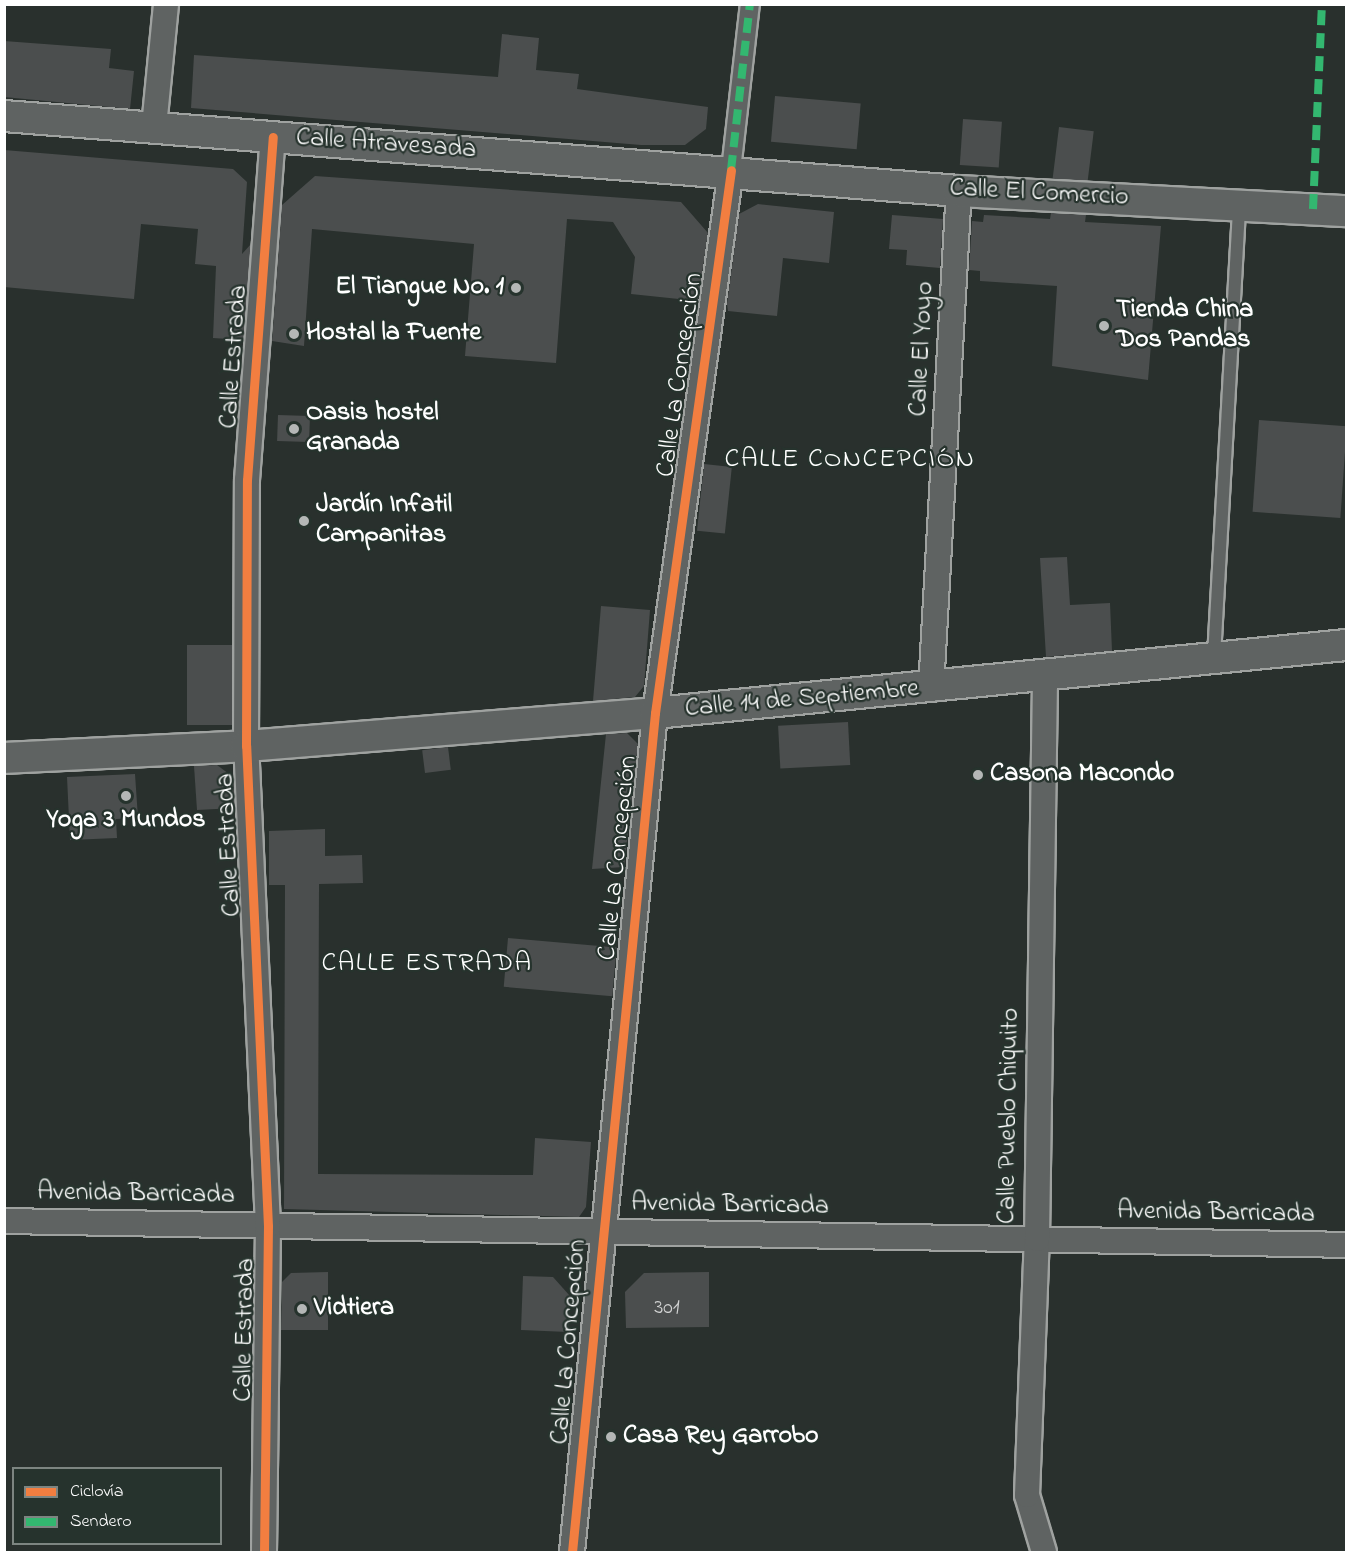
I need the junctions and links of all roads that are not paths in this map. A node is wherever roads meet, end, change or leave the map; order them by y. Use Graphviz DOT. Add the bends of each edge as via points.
graph roads {
  1 [pos="166,4"];
  2 [pos="750,4"];
  3 [pos="4,116"];
  4 [pos="154,127"];
  5 [pos="273,137"];
  6 [pos="731,170"];
  7 [pos="959,191"];
  8 [pos="1239,204"];
  9 [pos="1347,211"];
  10 [pos="1347,645"];
  11 [pos="1214,657"];
  12 [pos="1045,678"];
  13 [pos="931,689"];
  14 [pos="655,713"];
  15 [pos="246,746"];
  16 [pos="4,758"];
  17 [pos="4,1221"];
  18 [pos="268,1226"];
  19 [pos="602,1232"];
  20 [pos="1037,1239"];
  21 [pos="1347,1245"];
  22 [pos="264,1552"];
  23 [pos="572,1552"];
  24 [pos="1044,1552"];
  1 -- 4 [label="street"];
  2 -- 6 [label="street, Calle La Concepción"];
  3 -- 4 [label="street, Calle Atravesada"];
  4 -- 5 [label="street, Calle Atravesada"];
  5 -- 6 [label="street, Calle Atravesada"];
  5 -- 15 [label="street, Calle Estrada" via="247,480"];
  6 -- 7 [label="street, Calle El Comercio"];
  6 -- 14 [label="street, Calle La Concepción"];
  7 -- 8 [label="street, Calle El Comercio"];
  7 -- 13 [label="street, Calle El Yoyo"];
  8 -- 9 [label="street, Calle El Comercio"];
  8 -- 11 [label="lane"];
  10 -- 11 [label="street, Calle 14 de Septiembre"];
  11 -- 12 [label="street, Calle 14 de Septiembre"];
  12 -- 13 [label="street, Calle 14 de Septiembre"];
  12 -- 20 [label="street, Calle Pueblo Chiquito"];
  13 -- 14 [label="street, Calle 14 de Septiembre"];
  14 -- 15 [label="street, Calle 14 de Septiembre"];
  14 -- 19 [label="street, Calle La Concepción"];
  15 -- 16 [label="street, Calle 14 de Septiembre"];
  15 -- 18 [label="street, Calle Estrada"];
  17 -- 18 [label="street, Avenida Barricada"];
  18 -- 19 [label="street, Avenida Barricada"];
  18 -- 22 [label="street, Calle Estrada"];
  19 -- 20 [label="street, Avenida Barricada"];
  19 -- 23 [label="street, Calle La Concepción"];
  20 -- 21 [label="street, Avenida Barricada"];
  20 -- 24 [label="street, Calle Pueblo Chiquito" via="1028,1495"];
}
